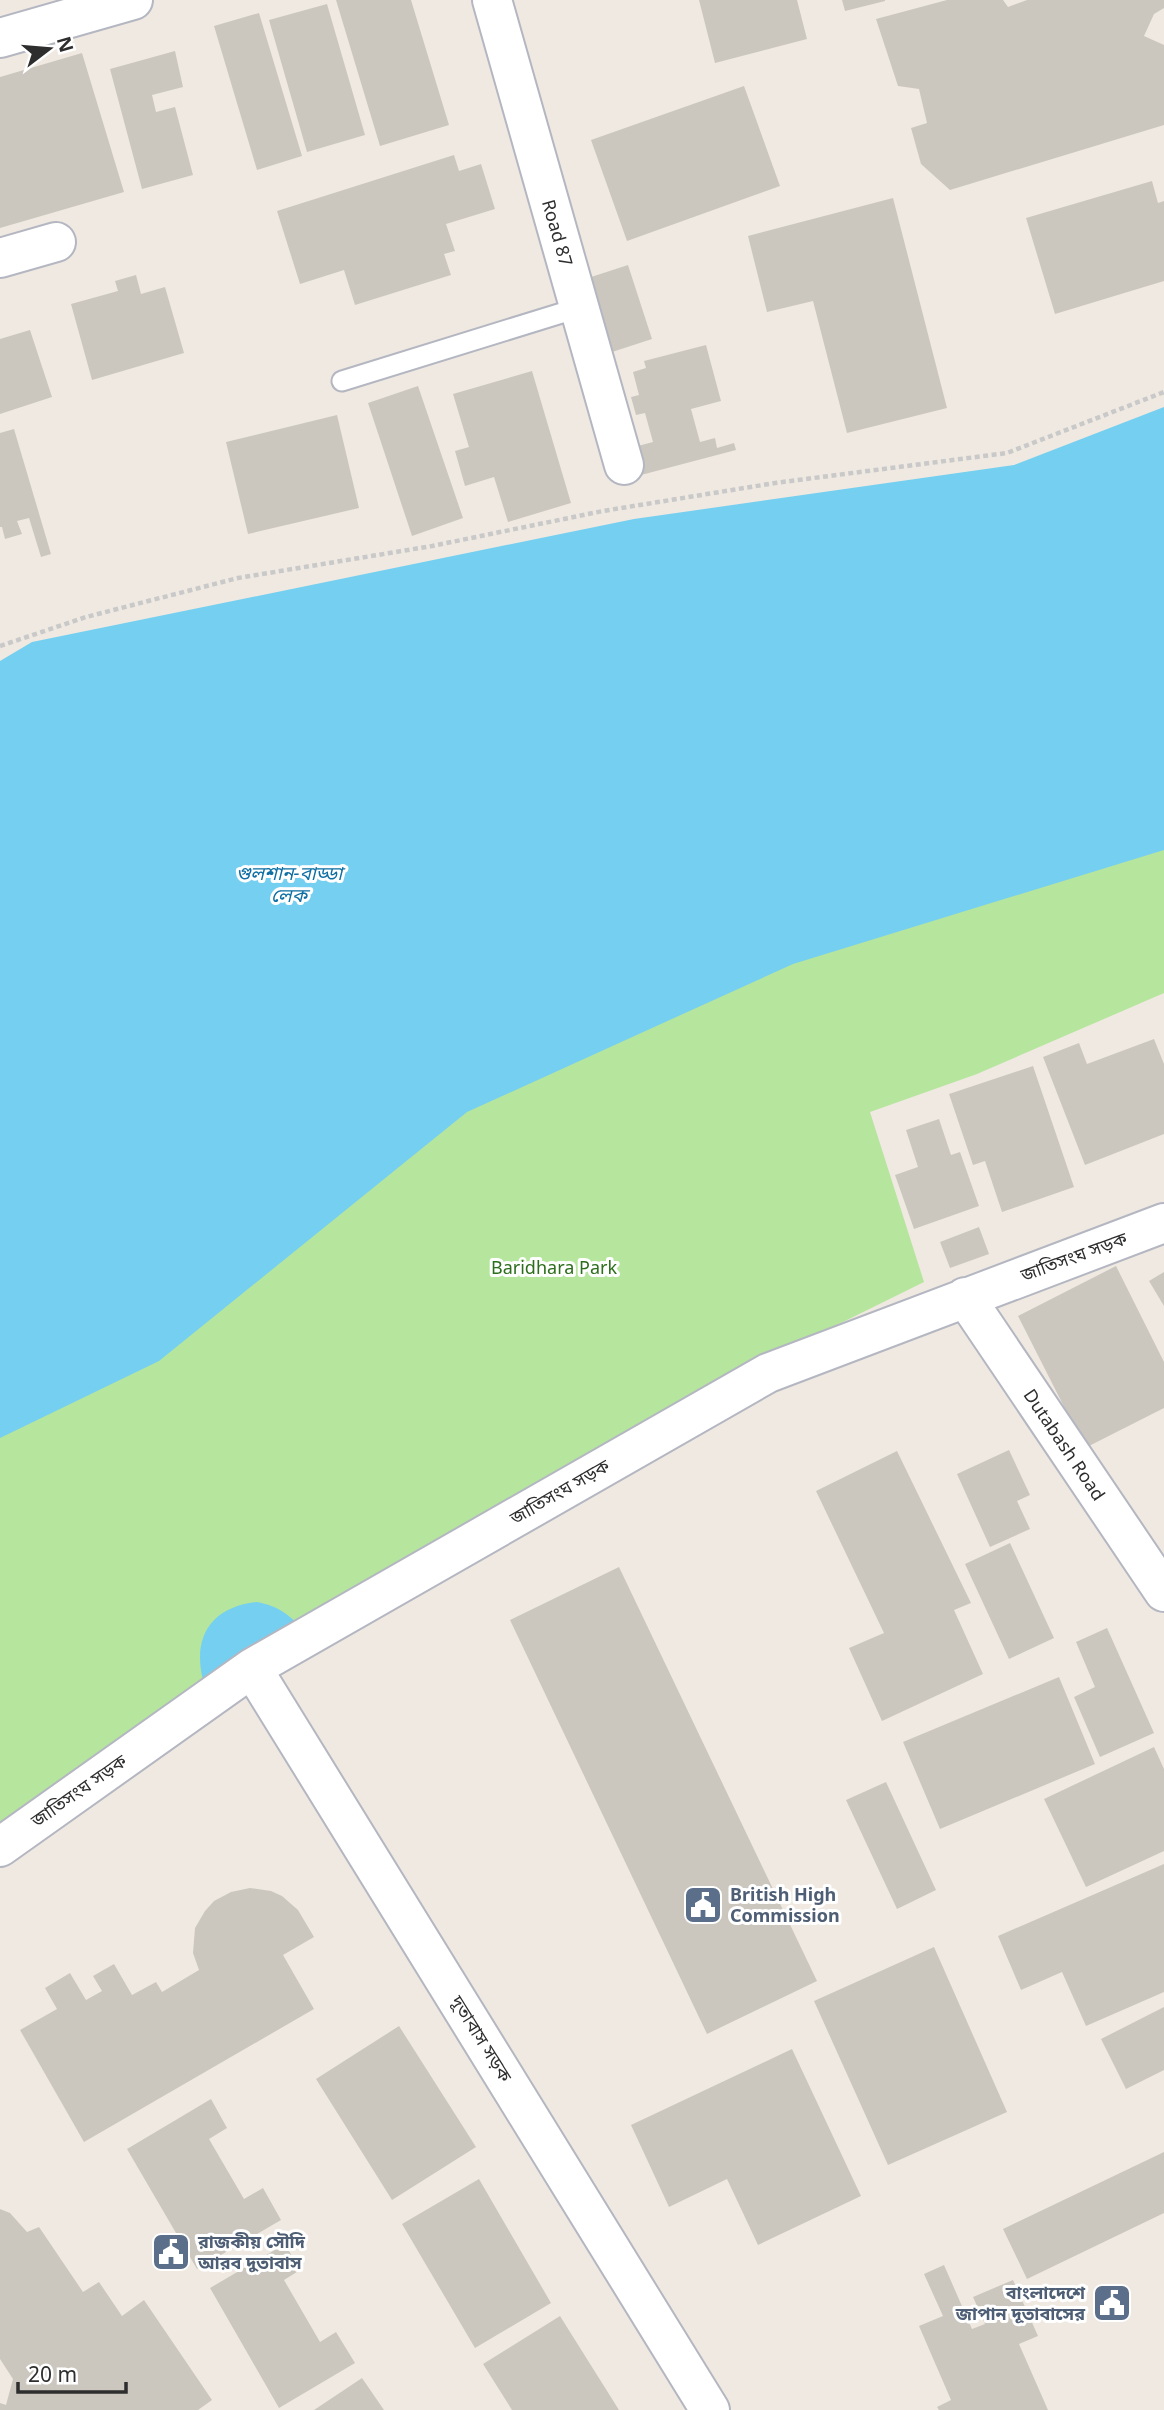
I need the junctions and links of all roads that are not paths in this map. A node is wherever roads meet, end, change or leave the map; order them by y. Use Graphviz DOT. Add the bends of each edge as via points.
graph roads {
  1 [pos="133,0"];
  2 [pos="492,0"];
  3 [pos="0,38"];
  4 [pos="56,242"];
  5 [pos="0,258"];
  6 [pos="578,307"];
  7 [pos="342,381"];
  8 [pos="624,465"];
  9 [pos="1164,1223"];
  10 [pos="965,1297"];
  11 [pos="1164,1592"];
  12 [pos="252,1668"];
  13 [pos="0,1847"];
  14 [pos="710,2410"];
  1 -- 3 [label="street"];
  2 -- 6 [label="street, Road 87"];
  4 -- 5 [label="street"];
  6 -- 7 [label="lane"];
  6 -- 8 [label="street, Road 87"];
  9 -- 10 [label="street, জাতিসংঘ সড়ক"];
  10 -- 11 [label="street, Dutabash Road"];
  10 -- 12 [label="street, জাতিসংঘ সড়ক" via="768,1373"];
  12 -- 13 [label="street, জাতিসংঘ সড়ক"];
  12 -- 14 [label="street, দূতাবাস সড়ক"];
}
